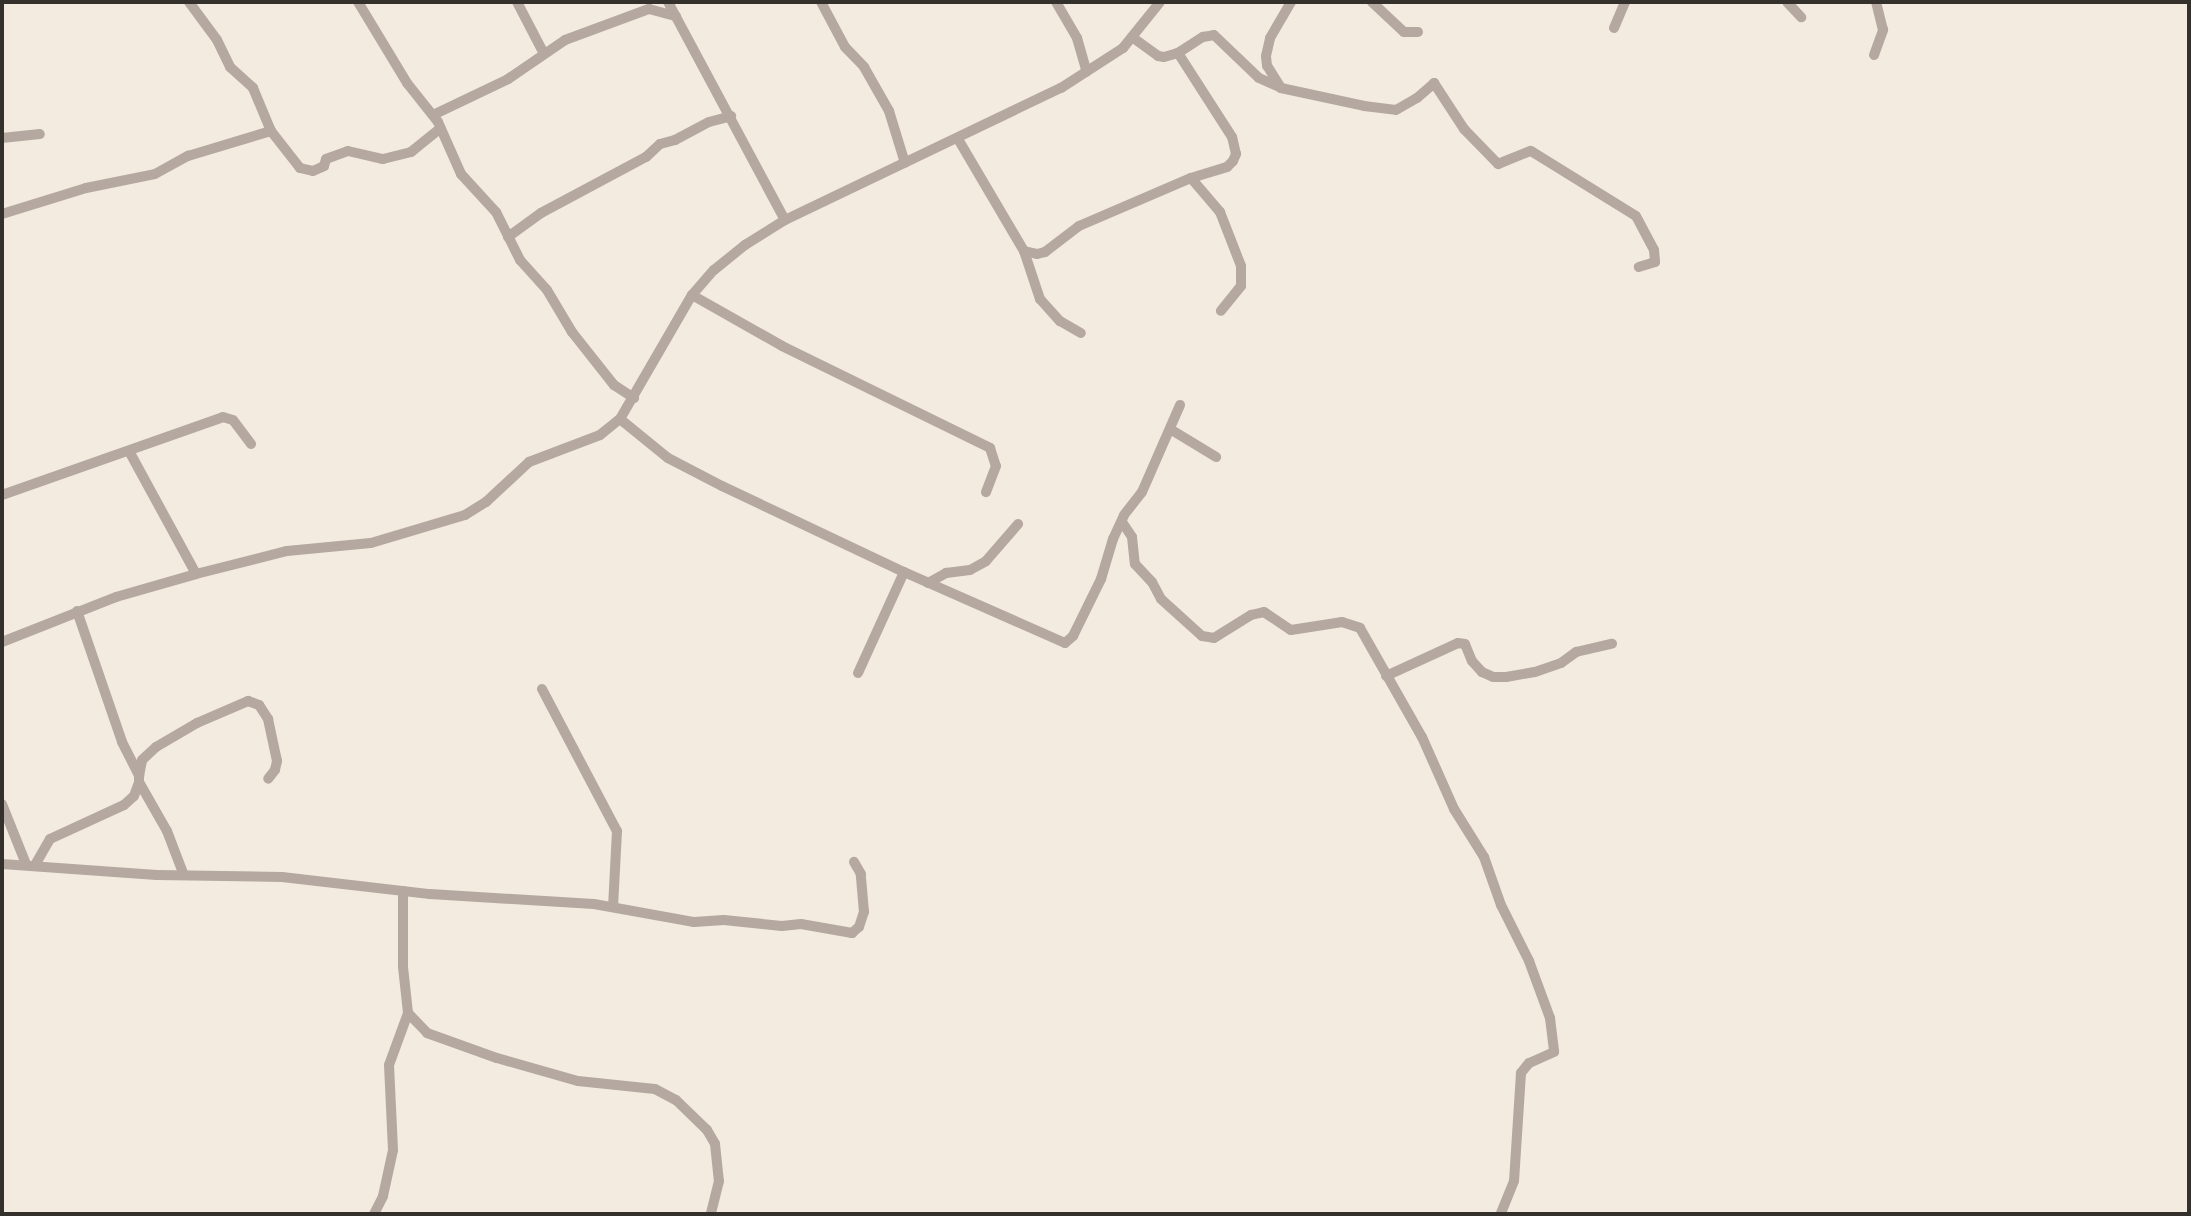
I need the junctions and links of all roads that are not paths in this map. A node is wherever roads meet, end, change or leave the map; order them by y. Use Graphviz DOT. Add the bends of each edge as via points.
graph roads {
  1 [pos="189,2"];
  2 [pos="358,2"];
  3 [pos="517,2"];
  4 [pos="668,2"];
  5 [pos="821,2"];
  6 [pos="1056,2"];
  7 [pos="1160,2"];
  8 [pos="1291,2"];
  9 [pos="1371,2"];
  10 [pos="1625,2"];
  11 [pos="1787,2"];
  12 [pos="1876,2"];
  13 [pos="676,16"];
  14 [pos="1801,17"];
  15 [pos="1614,27"];
  16 [pos="1418,32"];
  17 [pos="1132,37"];
  18 [pos="543,52"];
  19 [pos="1178,53"];
  20 [pos="1874,55"];
  21 [pos="1087,72"];
  22 [pos="1281,88"];
  23 [pos="433,115"];
  24 [pos="731,116"];
  25 [pos="441,128"];
  26 [pos="271,131"];
  27 [pos="40,134"];
  28 [pos="2,138"];
  29 [pos="958,139"];
  30 [pos="905,163"];
  31 [pos="1191,178"];
  32 [pos="2,214"];
  33 [pos="785,220"];
  34 [pos="508,237"];
  35 [pos="1024,251"];
  36 [pos="1639,267"];
  37 [pos="692,295"];
  38 [pos="1221,311"];
  39 [pos="1081,333"];
  40 [pos="634,398"];
  41 [pos="1180,405"];
  42 [pos="620,419"];
  43 [pos="1170,429"];
  44 [pos="251,444"];
  45 [pos="129,451"];
  46 [pos="1216,457"];
  47 [pos="986,492"];
  48 [pos="2,495"];
  49 [pos="1122,522"];
  50 [pos="1018,524"];
  51 [pos="904,572"];
  52 [pos="196,574"];
  53 [pos="928,583"];
  54 [pos="78,611"];
  55 [pos="2,642"];
  56 [pos="1612,644"];
  57 [pos="858,673"];
  58 [pos="1386,676"];
  59 [pos="542,689"];
  60 [pos="126,752"];
  61 [pos="149,752"];
  62 [pos="139,779"];
  63 [pos="268,779"];
  64 [pos="2,804"];
  65 [pos="854,862"];
  66 [pos="2,864"];
  67 [pos="31,864"];
  68 [pos="183,873"];
  69 [pos="403,891"];
  70 [pos="613,907"];
  71 [pos="408,1013"];
  72 [pos="427,1033"];
  73 [pos="401,1035"];
  74 [pos="374,1214"];
  75 [pos="711,1214"];
  76 [pos="1502,1214"];
  1 -- 26 [label="street" via="230,67 253,88"];
  2 -- 23 [label="street" via="407,83"];
  3 -- 18 [label="street"];
  4 -- 13 [label="street"];
  5 -- 30 [label="street" via="889,111"];
  6 -- 21 [label="street" via="1077,38"];
  7 -- 17 [label="street"];
  8 -- 22 [label="street" via="1270,38 1266,56"];
  9 -- 16 [label="street" via="1404,32"];
  10 -- 15 [label="street"];
  11 -- 14 [label="street"];
  12 -- 20 [label="street" via="1883,30"];
  13 -- 18 [label="street" via="643,11"];
  13 -- 24 [label="street"];
  17 -- 19 [label="street" via="1158,56"];
  17 -- 21 [label="street"];
  18 -- 23 [label="street" via="508,79"];
  19 -- 22 [label="street" via="1195,40 1214,35 1249,71"];
  19 -- 31 [label="street" via="1236,146 1227,167"];
  21 -- 29 [label="street"];
  22 -- 36 [label="street" via="1396,110 1434,83 1464,129 1498,164 1531,151 1636,216 1654,250 1655,262"];
  23 -- 25 [label="street"];
  24 -- 33 [label="street"];
  24 -- 34 [label="street" via="660,144 646,157 541,213"];
  25 -- 26 [label="street" via="411,152 383,159 348,150 326,159 324,166 313,171 300,168"];
  25 -- 34 [label="street" via="461,174 496,212"];
  26 -- 32 [label="street" via="188,156 155,174 86,188"];
  27 -- 28 [label="street"];
  29 -- 30 [label="street"];
  29 -- 35 [label="street"];
  30 -- 33 [label="street"];
  31 -- 35 [label="street" via="1079,226 1045,252"];
  31 -- 38 [label="street" via="1220,212 1241,266 1241,286"];
  33 -- 37 [label="street" via="714,270"];
  34 -- 40 [label="street" via="572,332 614,385"];
  35 -- 39 [label="street" via="1040,299 1060,321"];
  37 -- 40 [label="street"];
  37 -- 47 [label="street" via="782,346 990,448 996,466"];
  40 -- 42 [label="street"];
  41 -- 43 [label="street"];
  42 -- 51 [label="street" via="668,458"];
  42 -- 52 [label="street" via="600,435 529,462 486,502 465,514 371,543 286,551"];
  43 -- 46 [label="street"];
  43 -- 49 [label="street" via="1142,492"];
  44 -- 45 [label="street" via="233,420 223,417"];
  45 -- 48 [label="street"];
  45 -- 52 [label="street"];
  49 -- 53 [label="street" via="1090,602 1065,643"];
  49 -- 58 [label="street" via="1132,537 1135,564 1161,599 1202,636 1214,638 1257,613 1269,614 1291,630 1348,623 1366,636"];
  50 -- 53 [label="street" via="981,565 946,573"];
  51 -- 53 [label="street"];
  51 -- 57 [label="street"];
  52 -- 54 [label="street"];
  54 -- 55 [label="street"];
  54 -- 60 [label="street"];
  56 -- 58 [label="street" via="1576,652 1535,672 1493,677 1472,661 1465,644 1458,643"];
  58 -- 76 [label="street" via="1422,737 1454,809 1484,857 1550,1018 1554,1052 1530,1063 1521,1073 1514,1181"];
  59 -- 70 [label="street" via="617,831"];
  60 -- 61 [label="street"];
  60 -- 62 [label="street"];
  61 -- 62 [label="street" via="142,760"];
  61 -- 63 [label="street" via="197,723 254,701 268,719 277,761"];
  62 -- 67 [label="street" via="134,796 124,805 50,839"];
  62 -- 68 [label="street" via="163,822"];
  64 -- 67 [label="street"];
  65 -- 70 [label="street" via="861,874 864,912 859,928 852,933 801,924 694,922"];
  66 -- 67 [label="street"];
  67 -- 68 [label="street"];
  68 -- 69 [label="street" via="282,877"];
  69 -- 70 [label="street"];
  69 -- 71 [label="street" via="402,967"];
  71 -- 72 [label="street"];
  71 -- 73 [label="street"];
  72 -- 73 [label="street"];
  72 -- 75 [label="street" via="536,1070 578,1081 655,1089 676,1100 715,1144 719,1181"];
  73 -- 74 [label="street" via="389,1065 393,1150 383,1196"];
}
